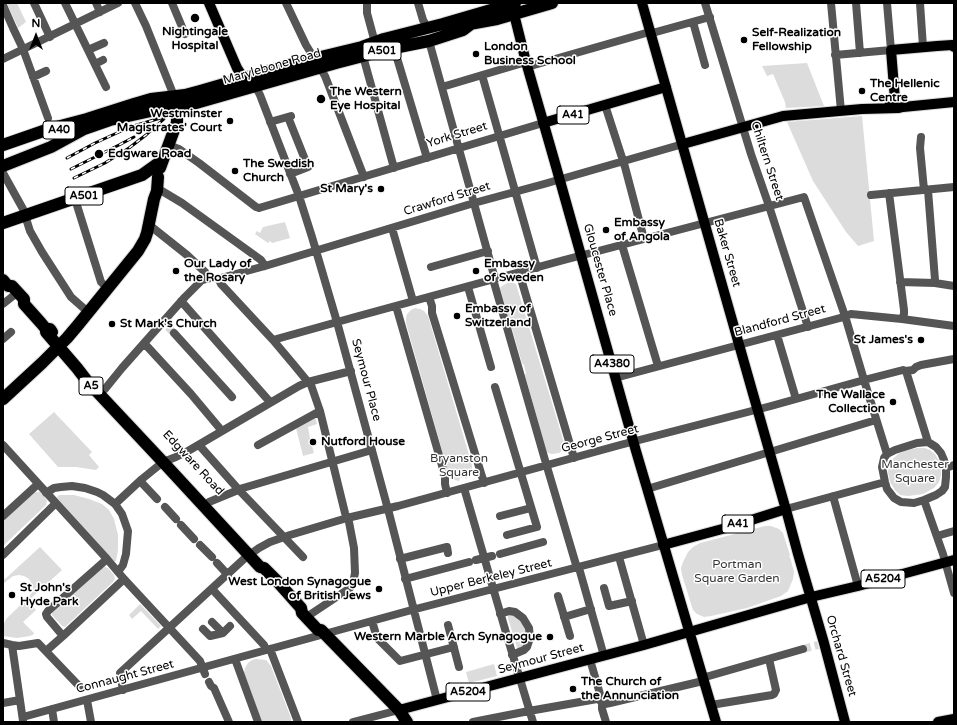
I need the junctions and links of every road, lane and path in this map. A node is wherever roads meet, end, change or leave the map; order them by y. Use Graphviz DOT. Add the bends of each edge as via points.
graph roads {
  1 [pos="34,3"];
  2 [pos="65,3"];
  3 [pos="96,3"];
  4 [pos="118,3"];
  5 [pos="135,3"];
  6 [pos="172,3"];
  7 [pos="286,3"];
  8 [pos="418,3"];
  9 [pos="552,3"];
  10 [pos="642,3"];
  11 [pos="705,3"];
  12 [pos="831,3"];
  13 [pos="856,3"];
  14 [pos="887,3"];
  15 [pos="920,3"];
  16 [pos="212,4"];
  17 [pos="367,4"];
  18 [pos="3,5"];
  19 [pos="513,6"];
  20 [pos="100,12"];
  21 [pos="710,17"];
  22 [pos="693,22"];
  23 [pos="75,24"];
  24 [pos="471,24"];
  25 [pos="427,27"];
  26 [pos="651,32"];
  27 [pos="184,34"];
  28 [pos="50,37"];
  29 [pos="428,41"];
  30 [pos="104,43"];
  31 [pos="370,46"];
  32 [pos="953,46"];
  33 [pos="923,47"];
  34 [pos="394,48"];
  35 [pos="23,49"];
  36 [pos="88,50"];
  37 [pos="891,50"];
  38 [pos="860,53"];
  39 [pos="835,55"];
  40 [pos="3,59"];
  41 [pos="103,60"];
  42 [pos="317,63"];
  43 [pos="95,64"];
  44 [pos="527,65"];
  45 [pos="705,65"];
  46 [pos="46,71"];
  47 [pos="482,75"];
  48 [pos="33,76"];
  49 [pos="249,83"];
  50 [pos="106,87"];
  51 [pos="442,87"];
  52 [pos="666,87"];
  53 [pos="175,102"];
  54 [pos="954,102"];
  55 [pos="196,103"];
  56 [pos="891,104"];
  57 [pos="605,105"];
  58 [pos="841,111"];
  59 [pos="48,118"];
  60 [pos="270,122"];
  61 [pos="86,124"];
  62 [pos="543,124"];
  63 [pos="743,127"];
  64 [pos="500,136"];
  65 [pos="921,137"];
  66 [pos="170,139"];
  67 [pos="683,144"];
  68 [pos="3,145"];
  69 [pos="31,145"];
  70 [pos="459,148"];
  71 [pos="3,152"];
  72 [pos="3,158"];
  73 [pos="427,158"];
  74 [pos="163,160"];
  75 [pos="623,162"];
  76 [pos="3,166"];
  77 [pos="394,168"];
  78 [pos="3,173"];
  79 [pos="290,174"];
  80 [pos="142,175"];
  81 [pos="158,177"];
  82 [pos="364,177"];
  83 [pos="560,180"];
  84 [pos="954,187"];
  85 [pos="926,190"];
  86 [pos="515,192"];
  87 [pos="889,193"];
  88 [pos="155,195"];
  89 [pos="871,195"];
  90 [pos="299,196"];
  91 [pos="75,199"];
  92 [pos="474,203"];
  93 [pos="769,206"];
  94 [pos="25,215"];
  95 [pos="705,222"];
  96 [pos="3,223"];
  97 [pos="148,224"];
  98 [pos="392,228"];
  99 [pos="644,239"];
  100 [pos="622,245"];
  101 [pos="316,251"];
  102 [pos="488,251"];
  103 [pos="581,256"];
  104 [pos="265,266"];
  105 [pos="431,267"];
  106 [pos="536,268"];
  107 [pos="519,272"];
  108 [pos="218,278"];
  109 [pos="207,279"];
  110 [pos="494,279"];
  111 [pos="900,282"];
  112 [pos="935,282"];
  113 [pos="468,286"];
  114 [pos="954,286"];
  115 [pos="8,287"];
  116 [pos="108,289"];
  117 [pos="429,297"];
  118 [pos="181,301"];
  119 [pos="413,301"];
  120 [pos="3,304"];
  121 [pos="396,306"];
  122 [pos="88,312"];
  123 [pos="845,316"];
  124 [pos="902,319"];
  125 [pos="337,322"];
  126 [pos="954,326"];
  127 [pos="168,327"];
  128 [pos="808,327"];
  129 [pos="11,332"];
  130 [pos="777,335"];
  131 [pos="3,339"];
  132 [pos="273,340"];
  133 [pos="144,343"];
  134 [pos="61,344"];
  135 [pos="739,345"];
  136 [pos="954,359"];
  137 [pos="658,366"];
  138 [pos="491,367"];
  139 [pos="351,371"];
  140 [pos="906,371"];
  141 [pos="615,378"];
  142 [pos="864,380"];
  143 [pos="309,382"];
  144 [pos="495,387"];
  145 [pos="105,389"];
  146 [pos="232,397"];
  147 [pos="3,398"];
  148 [pos="796,399"];
  149 [pos="270,402"];
  150 [pos="758,409"];
  151 [pos="320,411"];
  152 [pos="876,420"];
  153 [pos="221,432"];
  154 [pos="634,442"];
  155 [pos="928,442"];
  156 [pos="199,445"];
  157 [pos="258,445"];
  158 [pos="4,446"];
  159 [pos="372,450"];
  160 [pos="770,452"];
  161 [pos="887,454"];
  162 [pos="574,458"];
  163 [pos="167,461"];
  164 [pos="333,461"];
  165 [pos="547,466"];
  166 [pos="950,467"];
  167 [pos="520,472"];
  168 [pos="141,480"];
  169 [pos="885,482"];
  170 [pos="484,483"];
  171 [pos="38,484"];
  172 [pos="464,488"];
  173 [pos="647,489"];
  174 [pos="239,490"];
  175 [pos="46,493"];
  176 [pos="447,493"];
  177 [pos="833,496"];
  178 [pos="157,499"];
  179 [pos="924,500"];
  180 [pos="209,502"];
  181 [pos="56,503"];
  182 [pos="115,504"];
  183 [pos="165,507"];
  184 [pos="388,508"];
  185 [pos="531,508"];
  186 [pos="786,509"];
  187 [pos="3,516"];
  188 [pos="500,516"];
  189 [pos="347,518"];
  190 [pos="954,531"];
  191 [pos="507,535"];
  192 [pos="937,536"];
  193 [pos="284,537"];
  194 [pos="543,542"];
  195 [pos="664,545"];
  196 [pos="448,552"];
  197 [pos="252,553"];
  198 [pos="3,555"];
  199 [pos="303,557"];
  200 [pos="619,557"];
  201 [pos="107,558"];
  202 [pos="400,559"];
  203 [pos="476,560"];
  204 [pos="950,561"];
  205 [pos="578,568"];
  206 [pos="118,572"];
  207 [pos="228,575"];
  208 [pos="124,579"];
  209 [pos="405,579"];
  210 [pos="858,586"];
  211 [pos="604,588"];
  212 [pos="212,589"];
  213 [pos="493,589"];
  214 [pos="954,592"];
  215 [pos="558,596"];
  216 [pos="811,597"];
  217 [pos="632,601"];
  218 [pos="591,609"];
  219 [pos="413,610"];
  220 [pos="306,611"];
  221 [pos="500,614"];
  222 [pos="564,617"];
  223 [pos="372,621"];
  224 [pos="212,622"];
  225 [pos="234,622"];
  226 [pos="448,625"];
  227 [pos="170,628"];
  228 [pos="203,629"];
  229 [pos="323,632"];
  230 [pos="222,633"];
  231 [pos="690,633"];
  232 [pos="63,636"];
  233 [pos="570,636"];
  234 [pos="3,643"];
  235 [pos="12,645"];
  236 [pos="644,645"];
  237 [pos="454,647"];
  238 [pos="44,648"];
  239 [pos="803,649"];
  240 [pos="268,650"];
  241 [pos="426,655"];
  242 [pos="512,655"];
  243 [pos="604,656"];
  244 [pos="235,659"];
  245 [pos="769,659"];
  246 [pos="591,663"];
  247 [pos="459,667"];
  248 [pos="206,675"];
  249 [pos="519,678"];
  250 [pos="703,680"];
  251 [pos="81,688"];
  252 [pos="122,690"];
  253 [pos="600,694"];
  254 [pos="20,700"];
  255 [pos="87,700"];
  256 [pos="437,700"];
  257 [pos="3,703"];
  258 [pos="602,705"];
  259 [pos="711,705"];
  260 [pos="52,709"];
  261 [pos="398,710"];
  262 [pos="529,711"];
  263 [pos="954,719"];
  264 [pos="23,720"];
  265 [pos="54,722"];
  266 [pos="91,722"];
  267 [pos="229,722"];
  268 [pos="258,722"];
  269 [pos="298,722"];
  270 [pos="352,722"];
  271 [pos="406,722"];
  272 [pos="415,722"];
  273 [pos="472,722"];
  274 [pos="533,722"];
  275 [pos="606,722"];
  276 [pos="716,722"];
  277 [pos="845,722"];
  278 [pos="938,722"];
  1 -- 28 [label="street"];
  2 -- 23 [label="street"];
  3 -- 20 [label="street"];
  4 -- 20 [label="street"];
  5 -- 53 [label="street"];
  6 -- 27 [label="street"];
  7 -- 42 [label="street"];
  8 -- 25 [label="street"];
  9 -- 19 [label="highway, Marylebone Road / A501"];
  10 -- 26 [label="main road, Baker Street"];
  11 -- 21 [label="street, Chiltern Street"];
  12 -- 39 [label="street"];
  13 -- 38 [label="street"];
  14 -- 37 [label="street"];
  15 -- 33 [label="street"];
  16 -- 49 [label="main road" via="237,68"];
  17 -- 31 [label="street" via="380,38"];
  18 -- 35 [label="street"];
  19 -- 24 [label="highway, Marylebone Road / A501" via="494,20"];
  19 -- 25 [label="highway, Marylebone Road / A501"];
  19 -- 44 [label="main road, Gloucester Place / A4380"];
  20 -- 23 [label="street"];
  21 -- 22 [label="street"];
  21 -- 63 [label="street, Chiltern Street"];
  22 -- 26 [label="street"];
  22 -- 45 [label="street"];
  23 -- 28 [label="street"];
  23 -- 36 [label="street"];
  24 -- 25 [label="highway" via="439,30"];
  24 -- 29 [label="highway, Marylebone Road / A501" via="463,30"];
  25 -- 31 [label="highway, Marylebone Road / A501"];
  26 -- 44 [label="street"];
  26 -- 52 [label="main road, Baker Street"];
  28 -- 35 [label="street"];
  29 -- 31 [label="highway" via="420,37 376,49"];
  29 -- 34 [label="highway, Marylebone Road / A501"];
  29 -- 51 [label="street"];
  30 -- 36 [label="street"];
  31 -- 34 [label="highway, Marylebone Road / A501"];
  31 -- 42 [label="highway, Marylebone Road / A501"];
  31 -- 77 [label="street"];
  32 -- 33 [label="main road"];
  33 -- 37 [label="main road"];
  34 -- 73 [label="street"];
  35 -- 40 [label="street"];
  35 -- 48 [label="street"];
  36 -- 43 [label="street"];
  37 -- 38 [label="street"];
  37 -- 56 [label="main road"];
  38 -- 39 [label="street"];
  39 -- 58 [label="street"];
  41 -- 43 [label="street"];
  42 -- 49 [label="highway, Marylebone Road / A501"];
  42 -- 82 [label="street" via="325,76"];
  43 -- 50 [label="street"];
  44 -- 47 [label="street"];
  44 -- 62 [label="main road, Gloucester Place / A4380"];
  46 -- 48 [label="street"];
  47 -- 51 [label="street"];
  47 -- 64 [label="street"];
  48 -- 59 [label="street"];
  49 -- 53 [label="highway, Marylebone Road / A501" via="200,91"];
  49 -- 55 [label="highway, Marylebone Road / A501"];
  49 -- 60 [label="street, Seymour Place" via="259,93"];
  51 -- 70 [label="street"];
  52 -- 57 [label="main road, York Street / A41"];
  52 -- 67 [label="main road, Baker Street"];
  53 -- 55 [label="highway, Marylebone Road / A501"];
  53 -- 61 [label="highway, Marylebone Road / A501" via="151,100 134,104"];
  53 -- 66 [label="highway" via="177,122"];
  54 -- 56 [label="main road" via="895,108"];
  55 -- 66 [label="highway" via="187,111"];
  56 -- 58 [label="main road"];
  57 -- 62 [label="main road, York Street / A41"];
  57 -- 75 [label="street"];
  58 -- 63 [label="main road" via="783,116"];
  60 -- 79 [label="street, Seymour Place"];
  60 -- 79 [label="street" via="290,116 308,167"];
  61 -- 68 [label="highway, Marylebone Road / A501" via="49,129"];
  61 -- 69 [label="highway, A40" via="72,133"];
  61 -- 76 [label="highway, Marylebone Road / A501" via="46,149"];
  62 -- 64 [label="street, York Street"];
  62 -- 83 [label="main road, Gloucester Place / A4380"];
  63 -- 67 [label="main road"];
  63 -- 93 [label="street, Chiltern Street"];
  64 -- 70 [label="street, York Street"];
  64 -- 86 [label="street"];
  65 -- 85 [label="street"];
  66 -- 74 [label="highway"];
  66 -- 90 [label="street, York Street" via="179,149 256,207"];
  67 -- 75 [label="street, Crawford Street"];
  67 -- 95 [label="main road, Baker Street"];
  69 -- 71 [label="highway, A40"];
  69 -- 72 [label="highway, A40"];
  70 -- 73 [label="street, York Street"];
  70 -- 92 [label="street"];
  73 -- 77 [label="street, York Street"];
  74 -- 80 [label="highway, A501"];
  74 -- 81 [label="highway"];
  75 -- 83 [label="street, Crawford Street"];
  75 -- 99 [label="street"];
  77 -- 82 [label="street, York Street"];
  78 -- 94 [label="street"];
  79 -- 90 [label="street, Seymour Place"];
  80 -- 81 [label="street"];
  80 -- 91 [label="highway, A501"];
  81 -- 88 [label="highway"];
  82 -- 90 [label="street, York Street"];
  83 -- 86 [label="street, Crawford Street"];
  83 -- 103 [label="main road, Gloucester Place / A4380"];
  84 -- 85 [label="street"];
  85 -- 87 [label="street"];
  85 -- 112 [label="street"];
  86 -- 92 [label="street, Crawford Street"];
  86 -- 106 [label="street"];
  87 -- 89 [label="street"];
  87 -- 111 [label="street"];
  88 -- 97 [label="highway"];
  88 -- 104 [label="street" via="162,191 182,203 256,256"];
  90 -- 101 [label="street, Seymour Place"];
  91 -- 94 [label="highway, A501"];
  91 -- 116 [label="street" via="101,282"];
  92 -- 98 [label="street, Crawford Street"];
  92 -- 102 [label="street"];
  93 -- 95 [label="street"];
  93 -- 123 [label="street" via="804,197"];
  93 -- 128 [label="street, Chiltern Street"];
  94 -- 96 [label="highway, A501"];
  94 -- 122 [label="street" via="30,231 62,284"];
  95 -- 99 [label="street"];
  95 -- 135 [label="main road, Baker Street"];
  97 -- 109 [label="street" via="200,267"];
  97 -- 116 [label="highway" via="145,239 138,251"];
  98 -- 101 [label="street, Crawford Street"];
  98 -- 119 [label="street"];
  99 -- 100 [label="street"];
  100 -- 103 [label="street"];
  100 -- 137 [label="street"];
  101 -- 104 [label="street, Crawford Street"];
  101 -- 125 [label="street, Seymour Place"];
  102 -- 105 [label="street"];
  102 -- 110 [label="street"];
  103 -- 106 [label="street"];
  103 -- 141 [label="main road, Gloucester Place / A4380"];
  104 -- 108 [label="street, Crawford Street"];
  106 -- 107 [label="street"];
  107 -- 110 [label="street"];
  107 -- 162 [label="street"];
  108 -- 109 [label="street, Crawford Street"];
  108 -- 132 [label="street"];
  109 -- 118 [label="street" via="202,280"];
  110 -- 113 [label="street"];
  110 -- 165 [label="street"];
  111 -- 112 [label="street"];
  111 -- 124 [label="street" via="904,310"];
  112 -- 114 [label="street"];
  113 -- 117 [label="street"];
  113 -- 138 [label="street"];
  115 -- 120 [label="street"];
  115 -- 134 [label="highway, Edgware Road / A5" via="12,286 46,332"];
  116 -- 122 [label="highway"];
  117 -- 119 [label="street"];
  117 -- 170 [label="street"];
  118 -- 127 [label="street"];
  118 -- 149 [label="street"];
  119 -- 121 [label="street"];
  121 -- 125 [label="street"];
  121 -- 176 [label="street"];
  122 -- 134 [label="highway"];
  123 -- 124 [label="street, Blandford Street" via="857,314"];
  123 -- 128 [label="street, Blandford Street"];
  123 -- 142 [label="street"];
  124 -- 126 [label="street, Blandford Street"];
  125 -- 132 [label="street"];
  125 -- 139 [label="street, Seymour Place"];
  127 -- 133 [label="street"];
  127 -- 146 [label="street"];
  128 -- 130 [label="street, Blandford Street"];
  129 -- 131 [label="street"];
  130 -- 135 [label="street, Blandford Street"];
  130 -- 148 [label="street"];
  132 -- 143 [label="street"];
  133 -- 145 [label="street"];
  133 -- 153 [label="street" via="191,394"];
  134 -- 145 [label="highway, Edgware Road / A5"];
  134 -- 147 [label="highway"];
  134 -- 163 [label="highway, Edgware Road / A5" via="87,381"];
  135 -- 137 [label="street, Blandford Street"];
  135 -- 150 [label="main road, Baker Street"];
  136 -- 140 [label="street, George Street" via="921,365"];
  137 -- 141 [label="street, Blandford Street"];
  139 -- 143 [label="street"];
  139 -- 159 [label="street, Seymour Place"];
  140 -- 142 [label="street, George Street"];
  140 -- 155 [label="street"];
  141 -- 154 [label="main road, Gloucester Place / A4380"];
  142 -- 148 [label="street, George Street"];
  142 -- 152 [label="street"];
  143 -- 149 [label="street"];
  143 -- 151 [label="street"];
  144 -- 167 [label="street"];
  145 -- 163 [label="highway, Edgware Road / A5"];
  148 -- 150 [label="street, George Street"];
  149 -- 153 [label="street"];
  150 -- 154 [label="street, George Street"];
  150 -- 160 [label="main road, Baker Street"];
  151 -- 157 [label="street"];
  151 -- 164 [label="street"];
  152 -- 160 [label="street"];
  152 -- 161 [label="street"];
  153 -- 156 [label="street"];
  154 -- 162 [label="street, George Street"];
  154 -- 173 [label="main road, Gloucester Place / A4380"];
  155 -- 161 [label="street" via="906,446"];
  155 -- 166 [label="street" via="936,447"];
  156 -- 163 [label="street"];
  156 -- 174 [label="street"];
  158 -- 171 [label="street"];
  159 -- 164 [label="street"];
  159 -- 184 [label="street, Seymour Place"];
  160 -- 173 [label="street"];
  160 -- 186 [label="main road, Baker Street"];
  161 -- 169 [label="street" via="882,467"];
  162 -- 165 [label="street, George Street"];
  163 -- 168 [label="street"];
  163 -- 180 [label="highway, Edgware Road / A5"];
  163 -- 197 [label="highway, Edgware Road / A5"];
  164 -- 174 [label="street"];
  164 -- 189 [label="street"];
  165 -- 167 [label="street, George Street"];
  165 -- 205 [label="street"];
  166 -- 179 [label="street" via="942,491"];
  167 -- 170 [label="street, George Street"];
  167 -- 185 [label="street"];
  168 -- 178 [label="street"];
  168 -- 182 [label="street"];
  169 -- 177 [label="street"];
  169 -- 179 [label="street" via="894,498 901,502 914,503"];
  170 -- 172 [label="street, George Street"];
  171 -- 175 [label="street"];
  171 -- 187 [label="street"];
  172 -- 176 [label="street, George Street"];
  172 -- 203 [label="street"];
  173 -- 195 [label="main road, Gloucester Place / A4380"];
  174 -- 180 [label="street"];
  174 -- 193 [label="street"];
  175 -- 181 [label="street"];
  175 -- 182 [label="street" via="61,487 85,488 103,495"];
  176 -- 184 [label="street, George Street"];
  177 -- 186 [label="street"];
  177 -- 210 [label="street"];
  179 -- 192 [label="street"];
  180 -- 197 [label="highway, Edgware Road / A5"];
  181 -- 198 [label="street"];
  181 -- 201 [label="street"];
  182 -- 206 [label="street" via="128,531 126,554"];
  183 -- 207 [label="street"];
  184 -- 189 [label="street, George Street"];
  184 -- 202 [label="street, Seymour Place"];
  185 -- 188 [label="street"];
  185 -- 191 [label="street" via="537,527"];
  186 -- 195 [label="main road, A41"];
  186 -- 216 [label="main road, Orchard Street"];
  189 -- 193 [label="street, George Street"];
  189 -- 220 [label="street" via="354,548 352,586"];
  190 -- 192 [label="street"];
  192 -- 204 [label="street"];
  193 -- 197 [label="street, George Street"];
  193 -- 199 [label="street"];
  194 -- 203 [label="street"];
  195 -- 200 [label="street, Upper Berkeley Street"];
  195 -- 231 [label="main road, A4380"];
  196 -- 202 [label="street" via="447,547"];
  197 -- 207 [label="street, George Street"];
  197 -- 220 [label="highway, Edgware Road / A5" via="265,563 264,568"];
  200 -- 205 [label="street, Upper Berkeley Street"];
  200 -- 217 [label="street"];
  201 -- 206 [label="street"];
  201 -- 232 [label="street" via="46,614"];
  202 -- 209 [label="street, Seymour Place"];
  203 -- 209 [label="street"];
  203 -- 213 [label="street"];
  204 -- 210 [label="main road, A5204"];
  204 -- 214 [label="street"];
  205 -- 213 [label="street, Upper Berkeley Street"];
  205 -- 218 [label="street"];
  206 -- 208 [label="street"];
  207 -- 212 [label="street, George Street"];
  208 -- 227 [label="street"];
  208 -- 232 [label="street"];
  209 -- 219 [label="street, Seymour Place"];
  210 -- 216 [label="main road, A5204"];
  211 -- 217 [label="street" via="609,606"];
  212 -- 225 [label="street"];
  212 -- 227 [label="street, George Street"];
  213 -- 219 [label="street, Upper Berkeley Street"];
  213 -- 221 [label="street"];
  215 -- 222 [label="street"];
  216 -- 231 [label="main road, A5204"];
  216 -- 277 [label="main road, Orchard Street" via="821,644"];
  217 -- 236 [label="street"];
  218 -- 222 [label="street"];
  218 -- 243 [label="street"];
  219 -- 223 [label="street, Upper Berkeley Street"];
  219 -- 241 [label="street, Seymour Place"];
  220 -- 229 [label="highway, Edgware Road / A5" via="302,613"];
  221 -- 242 [label="street"];
  221 -- 242 [label="street" via="514,612 523,618 529,628 530,638 527,647"];
  222 -- 233 [label="street"];
  223 -- 229 [label="street, Upper Berkeley Street"];
  223 -- 241 [label="street" via="377,638 400,661"];
  224 -- 230 [label="street"];
  225 -- 230 [label="street"];
  225 -- 240 [label="street"];
  226 -- 237 [label="street"];
  227 -- 248 [label="street" via="200,661"];
  227 -- 252 [label="street, George Street" via="120,673"];
  228 -- 230 [label="street" via="210,636"];
  229 -- 240 [label="street"];
  229 -- 261 [label="highway, Edgware Road / A5"];
  231 -- 236 [label="main road, Seymour Street / A5204"];
  231 -- 250 [label="main road, A4380"];
  232 -- 238 [label="street"];
  234 -- 235 [label="street"];
  235 -- 238 [label="street" via="38,643"];
  235 -- 254 [label="street"];
  236 -- 243 [label="main road, Seymour Street / A5204"];
  237 -- 241 [label="street"];
  237 -- 247 [label="street"];
  238 -- 251 [label="street"];
  239 -- 245 [label="street"];
  240 -- 244 [label="street, Connaught Street"];
  240 -- 269 [label="street"];
  241 -- 256 [label="street, Seymour Place"];
  242 -- 249 [label="street"];
  243 -- 249 [label="main road, Seymour Street / A5204"];
  244 -- 248 [label="street, Connaught Street"];
  244 -- 268 [label="street"];
  245 -- 250 [label="street"];
  245 -- 259 [label="street" via="776,690 774,694"];
  246 -- 253 [label="street"];
  248 -- 252 [label="street, Connaught Street"];
  248 -- 267 [label="street"];
  249 -- 256 [label="main road, Seymour Street / A5204"];
  249 -- 262 [label="street"];
  250 -- 259 [label="main road, A4380"];
  250 -- 262 [label="street" via="605,704 597,699"];
  252 -- 255 [label="street, Connaught Street"];
  254 -- 257 [label="street"];
  254 -- 264 [label="street"];
  255 -- 260 [label="street, Connaught Street"];
  255 -- 266 [label="street"];
  256 -- 261 [label="main road, Seymour Street / A5204"];
  258 -- 275 [label="street"];
  259 -- 276 [label="main road, A4380"];
  260 -- 264 [label="street, Connaught Street"];
  260 -- 265 [label="street"];
  261 -- 270 [label="street, Seymour Street"];
  261 -- 271 [label="highway, Edgware Road / A5"];
  261 -- 272 [label="highway, Edgware Road / A5"];
  262 -- 273 [label="street"];
  262 -- 274 [label="street"];
  263 -- 278 [label="main road"];
}
